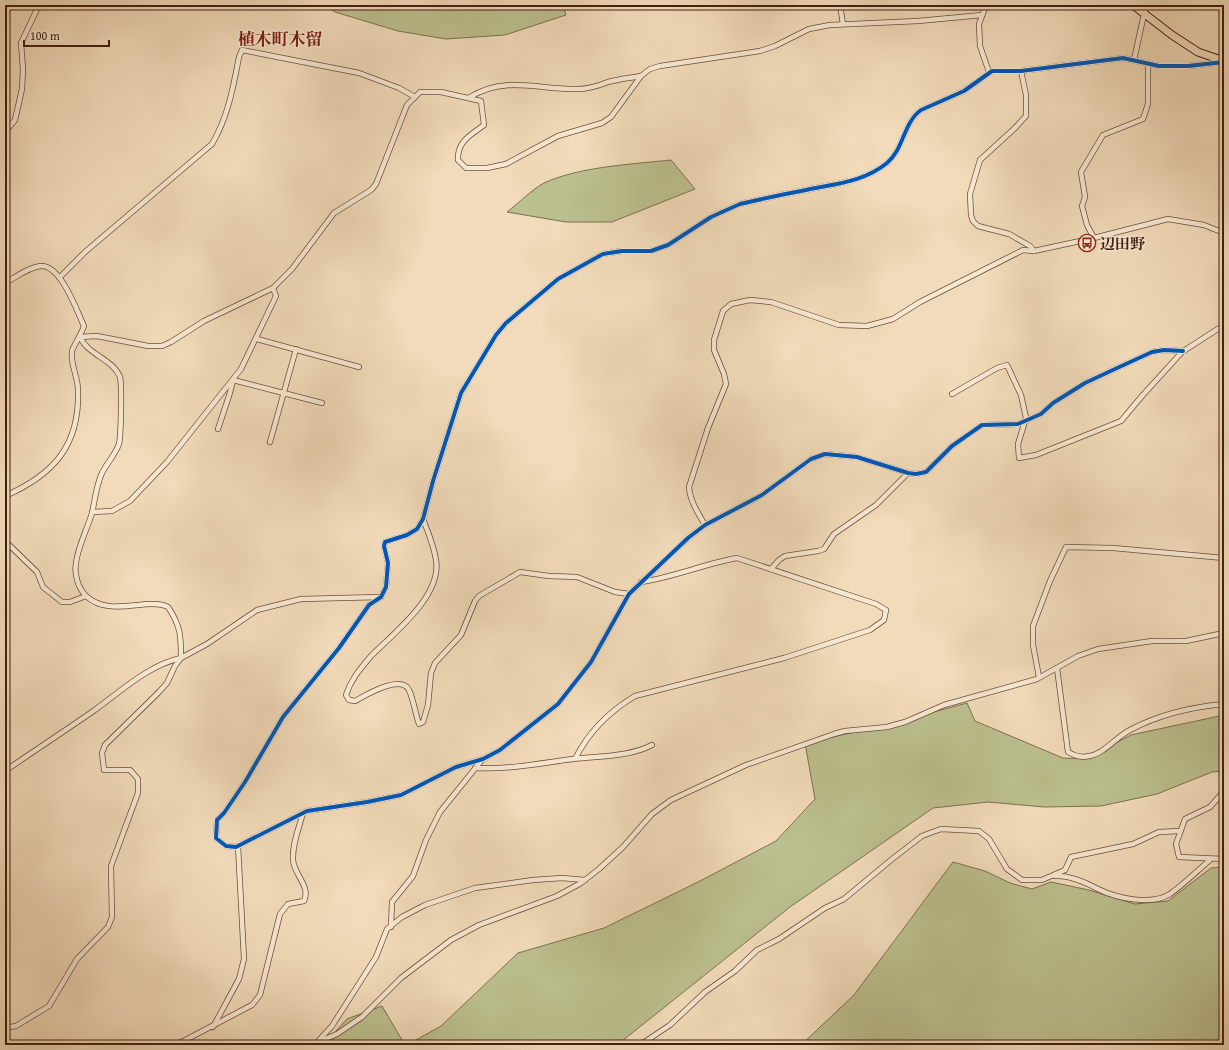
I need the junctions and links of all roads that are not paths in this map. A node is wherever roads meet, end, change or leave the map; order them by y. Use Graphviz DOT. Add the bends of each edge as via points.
graph roads {
  1 [pos="39,5"];
  2 [pos="840,5"];
  3 [pos="986,5"];
  4 [pos="1133,5"];
  5 [pos="1146,5"];
  6 [pos="1144,14"];
  7 [pos="982,15"];
  8 [pos="843,24"];
  9 [pos="1134,60"];
  10 [pos="1224,62"];
  11 [pos="1148,64"];
  12 [pos="1021,70"];
  13 [pos="989,72"];
  14 [pos="641,76"];
  15 [pos="414,97"];
  16 [pos="470,97"];
  17 [pos="5,132"];
  18 [pos="1224,232"];
  19 [pos="1094,238"];
  20 [pos="1034,251"];
  21 [pos="60,277"];
  22 [pos="5,283"];
  23 [pos="273,288"];
  24 [pos="1224,325"];
  25 [pos="80,337"];
  26 [pos="257,339"];
  27 [pos="296,349"];
  28 [pos="1183,351"];
  29 [pos="359,367"];
  30 [pos="233,380"];
  31 [pos="283,392"];
  32 [pos="952,394"];
  33 [pos="322,403"];
  34 [pos="1025,421"];
  35 [pos="218,429"];
  36 [pos="270,442"];
  37 [pos="908,473"];
  38 [pos="5,496"];
  39 [pos="92,512"];
  40 [pos="423,519"];
  41 [pos="705,525"];
  42 [pos="5,541"];
  43 [pos="1224,558"];
  44 [pos="771,569"];
  45 [pos="641,582"];
  46 [pos="629,594"];
  47 [pos="86,596"];
  48 [pos="381,596"];
  49 [pos="1224,633"];
  50 [pos="181,658"];
  51 [pos="1057,668"];
  52 [pos="1039,677"];
  53 [pos="1224,704"];
  54 [pos="652,745"];
  55 [pos="483,759"];
  56 [pos="575,759"];
  57 [pos="475,768"];
  58 [pos="5,771"];
  59 [pos="1224,791"];
  60 [pos="302,813"];
  61 [pos="1180,831"];
  62 [pos="238,846"];
  63 [pos="1224,859"];
  64 [pos="1210,860"];
  65 [pos="1051,876"];
  66 [pos="585,880"];
  67 [pos="391,927"];
  68 [pos="213,1027"];
  69 [pos="5,1028"];
  70 [pos="317,1042"];
  71 [pos="176,1045"];
  72 [pos="311,1045"];
  73 [pos="640,1045"];
  1 -- 17 [label="street" via="21,43 22,89 15,120"];
  2 -- 8 [label="street"];
  3 -- 7 [label="street"];
  4 -- 6 [label="main road"];
  5 -- 6 [label="street"];
  6 -- 9 [label="street"];
  6 -- 10 [label="main road" via="1198,52"];
  7 -- 8 [label="street"];
  7 -- 13 [label="street" via="979,24 980,46"];
  8 -- 14 [label="street" via="809,29 760,50 660,66 650,69"];
  9 -- 11 [label="street"];
  9 -- 12 [label="street" via="1123,58"];
  10 -- 11 [label="street" via="1188,66"];
  11 -- 19 [label="street" via="1148,104 1143,119 1103,135 1081,172 1085,196 1082,206"];
  12 -- 13 [label="street"];
  12 -- 20 [label="street" via="1026,95 1026,116 980,160 970,194 971,215 978,226 1009,234"];
  13 -- 40 [label="street" via="969,88 914,115 896,153 871,174 727,208 668,245 651,251 603,254 558,279 536,296 496,335 461,393"];
  14 -- 16 [label="street" via="577,90 514,84 482,90"];
  14 -- 16 [label="street" via="611,117 602,123 558,136 506,164 487,168 466,168 458,160 460,144 484,125 481,101"];
  15 -- 16 [label="street" via="420,92 441,92"];
  15 -- 21 [label="street" via="399,88 360,74 242,50 227,112 212,144 85,252"];
  15 -- 23 [label="street" via="376,184 371,190 334,213 292,269"];
  18 -- 19 [label="street" via="1204,225 1168,219"];
  19 -- 20 [label="street"];
  20 -- 41 [label="street" via="1023,250 920,302 893,319 867,326 838,325 771,302 739,301 726,307 714,340 714,350 726,384 708,428 689,487 689,493"];
  21 -- 22 [label="street" via="48,266 40,266"];
  21 -- 25 [label="street" via="84,326"];
  23 -- 25 [label="street" via="231,307 162,346 148,346 97,336"];
  23 -- 26 [label="street" via="276,296"];
  24 -- 28 [label="street"];
  25 -- 38 [label="street" via="72,350 78,390 77,414 66,447 52,467 40,478"];
  25 -- 39 [label="street" via="84,346 113,367 120,378 119,443 112,459 102,472"];
  26 -- 27 [label="street"];
  26 -- 30 [label="street"];
  27 -- 29 [label="street"];
  27 -- 31 [label="street"];
  28 -- 34 [label="street" via="1157,351 1121,366 1085,383 1053,403 1041,414"];
  28 -- 34 [label="street" via="1114,426 1036,456 1019,458 1018,444"];
  30 -- 31 [label="street"];
  30 -- 35 [label="street"];
  30 -- 39 [label="street" via="136,496 117,509"];
  31 -- 33 [label="street"];
  31 -- 36 [label="street"];
  32 -- 34 [label="street" via="997,368 1007,365 1021,395"];
  34 -- 37 [label="street" via="1012,426 982,425 952,446 926,472"];
  37 -- 41 [label="street" via="857,457 825,454 811,459 762,495"];
  37 -- 44 [label="street" via="876,505 834,534 824,549 785,556"];
  39 -- 47 [label="street" via="76,563 78,583"];
  40 -- 46 [label="street" via="436,561 433,586 413,614 361,667 349,685 346,694 349,700 355,701 393,684 403,684 409,689 419,724 422,722 428,705 430,673 435,662 461,635 475,601 520,572 577,577 614,592"];
  40 -- 48 [label="street" via="417,529 385,542 388,563 386,587"];
  41 -- 45 [label="street" via="692,533"];
  42 -- 47 [label="street" via="37,572 43,587 62,602"];
  43 -- 52 [label="street" via="1113,548 1066,547 1033,626 1033,645"];
  44 -- 45 [label="street" via="737,558 667,578"];
  44 -- 56 [label="street" via="876,604 886,610 884,620 870,630 784,658 635,696 601,723 582,744"];
  45 -- 46 [label="street"];
  46 -- 55 [label="street" via="591,662 558,704 500,750"];
  47 -- 50 [label="street" via="100,604 168,607 180,631"];
  48 -- 50 [label="street" via="301,599 257,610 207,644"];
  48 -- 62 [label="street" via="369,605 339,648 283,717 245,782 217,820 216,838 226,846"];
  49 -- 51 [label="street" via="1186,641 1152,641 1098,649 1078,656"];
  50 -- 58 [label="street" via="171,660 145,674"];
  50 -- 69 [label="street" via="163,688 110,739 102,753 104,770 130,770 138,779 138,793 110,866 112,917 108,927 77,959 49,1006 16,1026"];
  51 -- 52 [label="street"];
  51 -- 53 [label="street" via="1068,752 1076,756 1089,756 1099,752 1144,723 1204,706"];
  52 -- 66 [label="street" via="950,702 905,722 834,734 746,765 697,786 658,809 623,847"];
  54 -- 56 [label="street" via="624,753"];
  55 -- 57 [label="street"];
  55 -- 60 [label="street" via="456,767 401,795"];
  56 -- 57 [label="street" via="527,766"];
  57 -- 67 [label="street" via="440,812 426,840 414,876 392,902"];
  59 -- 61 [label="street" via="1210,807 1185,818"];
  60 -- 62 [label="street"];
  60 -- 68 [label="street" via="293,861 305,886 304,902 288,904 280,914 260,995 252,1005"];
  61 -- 64 [label="street" via="1176,844 1179,856"];
  61 -- 65 [label="street" via="1159,832 1133,844 1071,856 1065,870"];
  62 -- 68 [label="street" via="244,959 238,979"];
  63 -- 64 [label="street"];
  64 -- 65 [label="street" via="1169,895 1156,898 1126,898 1072,878"];
  65 -- 73 [label="street" via="1034,881 1022,880 1013,875 989,839 980,831 941,829 922,836 844,899 757,950 705,992 670,1025"];
  66 -- 67 [label="street" via="555,878 475,888 425,905"];
  66 -- 70 [label="street" via="557,896 479,925 451,940 416,964 362,1017 337,1034"];
  67 -- 70 [label="street" via="387,929 376,957 332,1026"];
  68 -- 71 [label="street"];
  70 -- 72 [label="street"];
}
